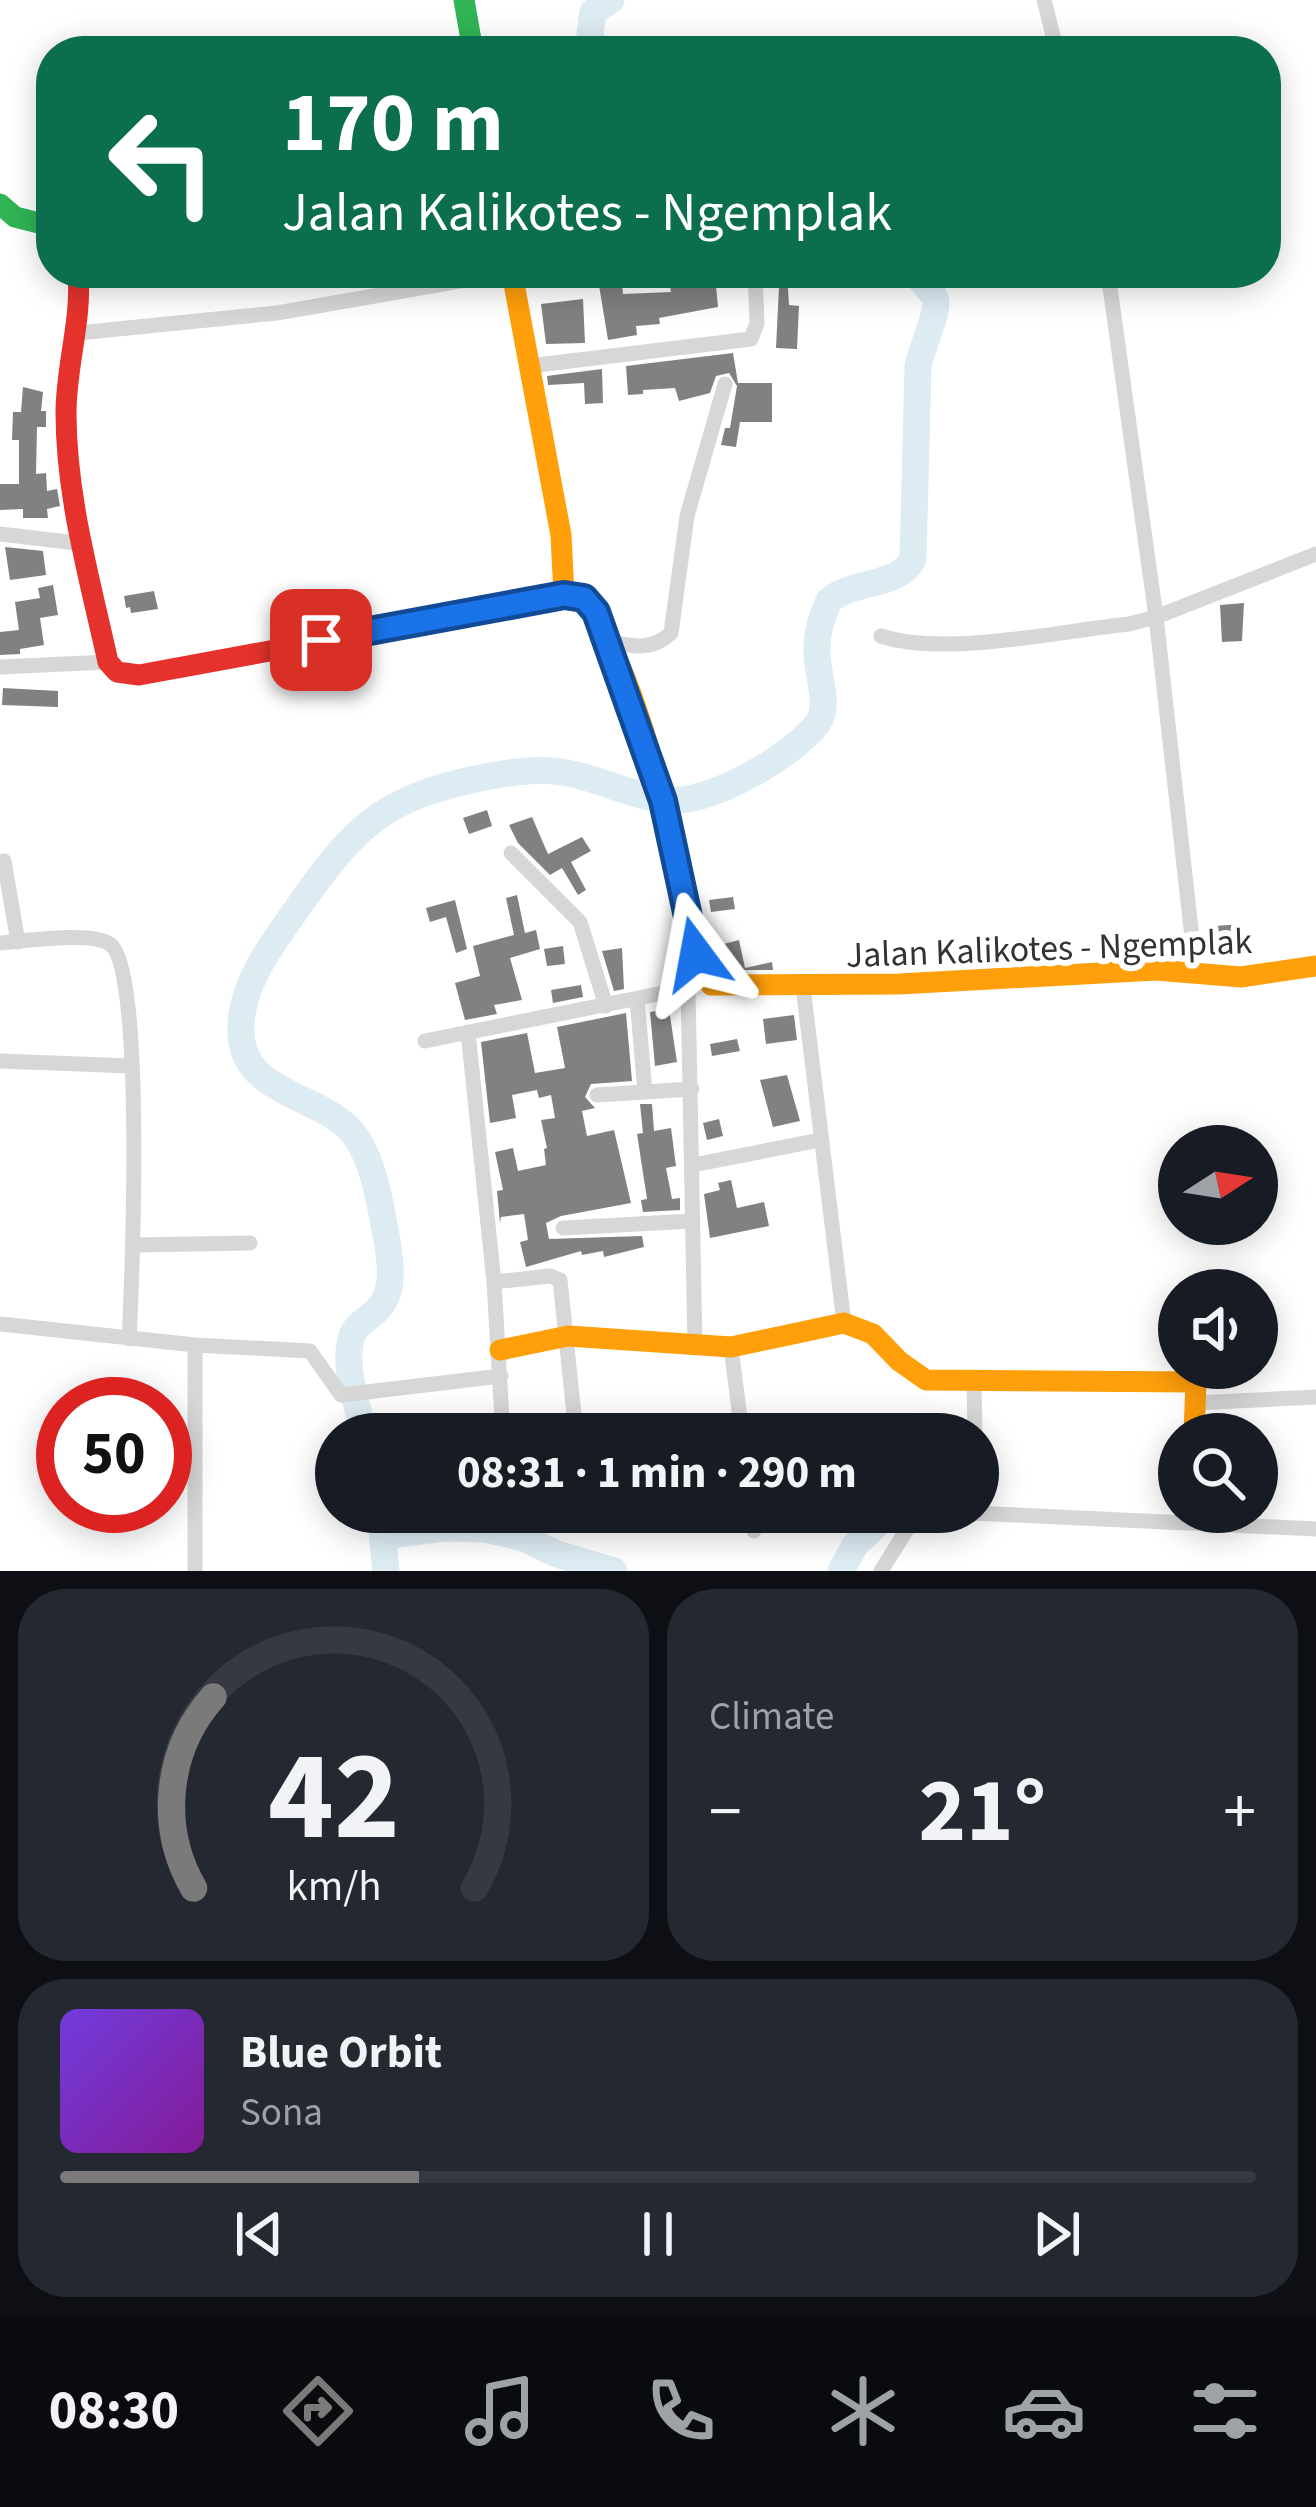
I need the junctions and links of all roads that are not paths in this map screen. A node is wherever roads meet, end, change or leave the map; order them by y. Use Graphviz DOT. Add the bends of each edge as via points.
graph roads {
  1 [pos="464,0"];
  2 [pos="1044,0"];
  3 [pos="470,36"];
  4 [pos="1053,36"];
  5 [pos="0,204"];
  6 [pos="36,222"];
  7 [pos="78,288"];
  8 [pos="422,288"];
  9 [pos="512,288"];
  10 [pos="756,288"];
  11 [pos="1110,288"];
  12 [pos="79,333"];
  13 [pos="529,366"];
  14 [pos="725,384"];
  15 [pos="0,534"];
  16 [pos="85,544"];
  17 [pos="1316,554"];
  18 [pos="564,595"];
  19 [pos="1156,617"];
  20 [pos="881,636"];
  21 [pos="607,640"];
  22 [pos="108,662"];
  23 [pos="0,667"];
  24 [pos="511,853"];
  25 [pos="4,861"];
  26 [pos="18,942"];
  27 [pos="0,943"];
  28 [pos="1316,966"];
  29 [pos="1191,973"];
  30 [pos="696,982"];
  31 [pos="802,987"];
  32 [pos="637,999"];
  33 [pos="606,1006"];
  34 [pos="468,1032"];
  35 [pos="424,1041"];
  36 [pos="0,1061"];
  37 [pos="131,1066"];
  38 [pos="692,1089"];
  39 [pos="645,1092"];
  40 [pos="597,1095"];
  41 [pos="820,1139"];
  42 [pos="694,1165"];
  43 [pos="693,1221"];
  44 [pos="562,1228"];
  45 [pos="250,1243"];
  46 [pos="134,1245"];
  47 [pos="494,1282"];
  48 [pos="844,1323"];
  49 [pos="0,1324"];
  50 [pos="568,1336"];
  51 [pos="129,1339"];
  52 [pos="195,1345"];
  53 [pos="695,1346"];
  54 [pos="731,1347"];
  55 [pos="500,1350"];
  56 [pos="500,1376"];
  57 [pos="974,1383"];
  58 [pos="1316,1397"];
  59 [pos="1196,1403"];
  60 [pos="502,1413"];
  61 [pos="574,1413"];
  62 [pos="739,1413"];
  63 [pos="975,1413"];
  64 [pos="1195,1413"];
  65 [pos="999,1514"];
  66 [pos="1158,1517"];
  67 [pos="1278,1526"];
  68 [pos="1316,1529"];
  69 [pos="905,1533"];
  70 [pos="195,1571"];
  71 [pos="881,1571"];
  1 -- 3 [label="street"];
  2 -- 4 [label="street"];
  5 -- 6 [label="street"];
  7 -- 12 [label="street"];
  8 -- 12 [label="street"];
  9 -- 13 [label="street"];
  10 -- 13 [label="street" via="751,339"];
  11 -- 19 [label="street"];
  12 -- 16 [label="street" via="65,414"];
  13 -- 18 [label="street" via="561,535"];
  14 -- 21 [label="street" via="687,516 671,633 642,647"];
  15 -- 16 [label="street"];
  16 -- 22 [label="street"];
  17 -- 19 [label="street"];
  18 -- 21 [label="street" via="590,602"];
  18 -- 22 [label="street" via="139,675"];
  19 -- 20 [label="street" via="954,643"];
  19 -- 29 [label="street"];
  21 -- 30 [label="street" via="663,801"];
  22 -- 23 [label="street"];
  24 -- 33 [label="street" via="580,922"];
  25 -- 26 [label="street"];
  26 -- 27 [label="street"];
  26 -- 37 [label="street" via="96,939 118,952"];
  28 -- 29 [label="street, Jalan Kalikotes - Ngemplak"];
  29 -- 31 [label="street, Jalan Kalikotes - Ngemplak"];
  30 -- 31 [label="street, Jalan Kalikotes - Ngemplak"];
  30 -- 32 [label="street"];
  30 -- 38 [label="street"];
  31 -- 41 [label="street"];
  32 -- 33 [label="street"];
  32 -- 39 [label="street"];
  33 -- 34 [label="street"];
  34 -- 35 [label="street"];
  34 -- 47 [label="street"];
  36 -- 37 [label="street"];
  37 -- 46 [label="street"];
  38 -- 39 [label="street"];
  38 -- 42 [label="street"];
  39 -- 40 [label="street"];
  41 -- 42 [label="street"];
  41 -- 48 [label="street"];
  42 -- 43 [label="street"];
  43 -- 44 [label="street"];
  43 -- 53 [label="street"];
  45 -- 46 [label="street"];
  46 -- 51 [label="street"];
  47 -- 50 [label="street" via="557,1277"];
  47 -- 55 [label="street"];
  48 -- 54 [label="street"];
  48 -- 57 [label="street" via="873,1334 916,1376"];
  49 -- 51 [label="street"];
  50 -- 53 [label="street"];
  50 -- 55 [label="street"];
  50 -- 61 [label="street"];
  51 -- 52 [label="street"];
  52 -- 56 [label="street" via="310,1351 335,1391"];
  52 -- 70 [label="street"];
  53 -- 54 [label="street"];
  54 -- 62 [label="street"];
  55 -- 56 [label="street"];
  56 -- 60 [label="street"];
  57 -- 59 [label="street" via="1196,1382"];
  57 -- 63 [label="street"];
  58 -- 59 [label="street"];
  59 -- 64 [label="street"];
  65 -- 66 [label="street"];
  67 -- 68 [label="street"];
  69 -- 71 [label="street"];
}
